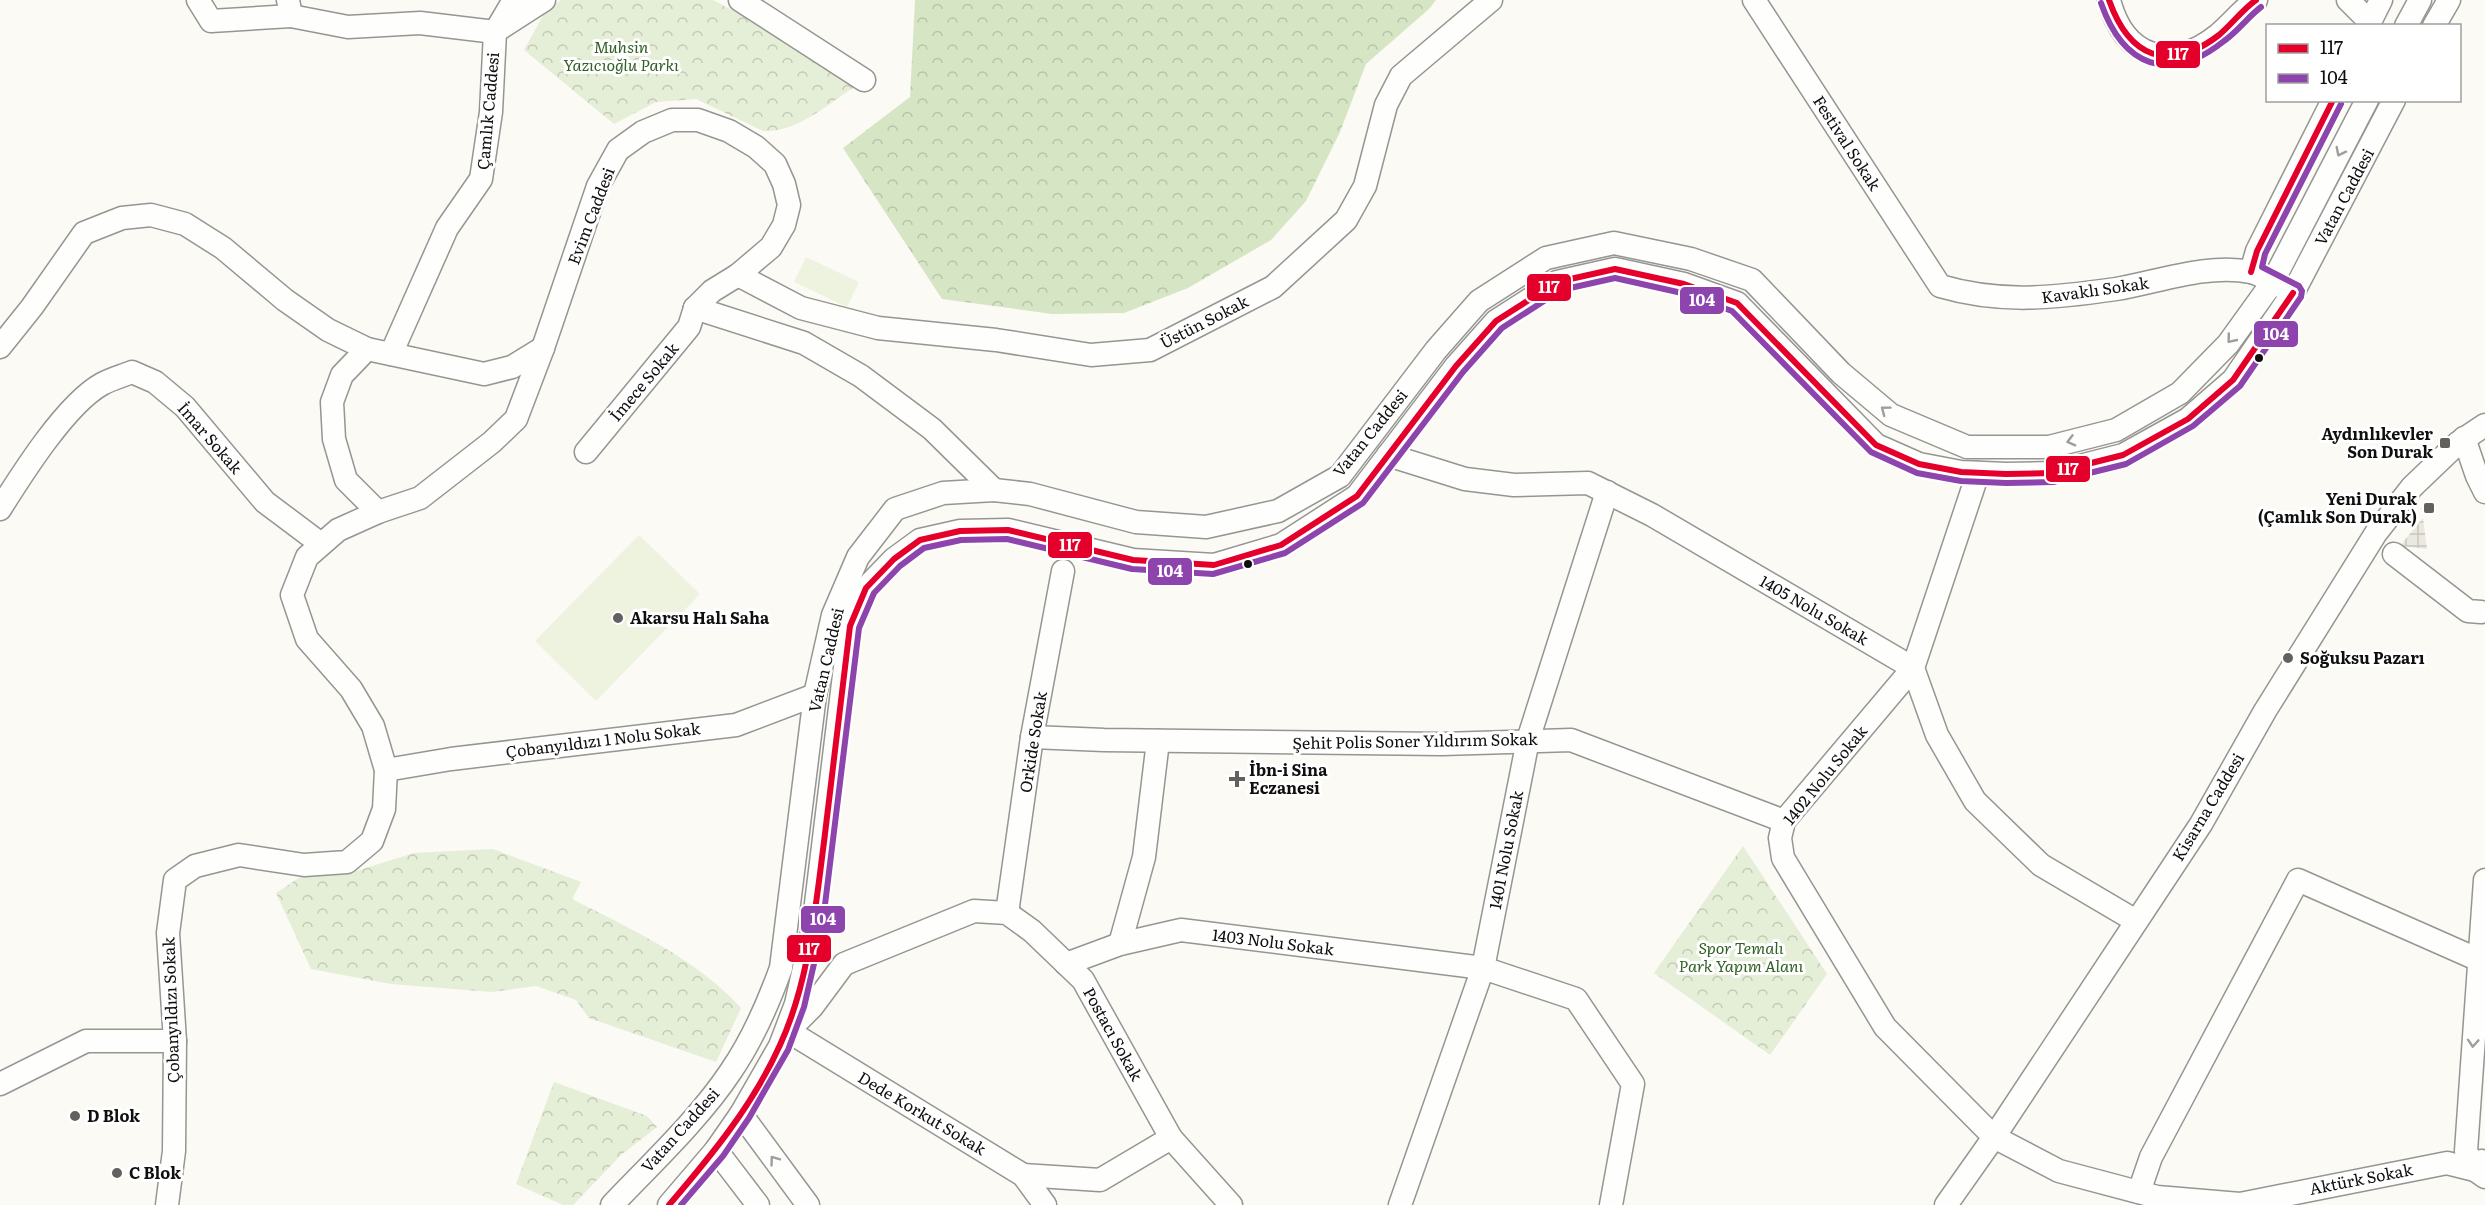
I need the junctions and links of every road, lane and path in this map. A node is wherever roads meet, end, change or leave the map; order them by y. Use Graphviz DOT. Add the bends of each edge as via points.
graph roads {
  1 [pos="198,0"];
  2 [pos="514,0"];
  3 [pos="544,0"];
  4 [pos="740,0"];
  5 [pos="1491,0"];
  6 [pos="1754,0"];
  7 [pos="2109,0"];
  8 [pos="2256,0"];
  9 [pos="2348,0"];
  10 [pos="2381,0"];
  11 [pos="2420,0"];
  12 [pos="2449,0"];
  13 [pos="290,8"];
  14 [pos="2369,24"];
  15 [pos="2407,24"];
  16 [pos="2435,24"];
  17 [pos="495,32"];
  18 [pos="864,80"];
  19 [pos="2332,102"];
  20 [pos="2366,102"];
  21 [pos="2393,102"];
  22 [pos="2251,273"];
  23 [pos="738,275"];
  24 [pos="2272,283"];
  25 [pos="1940,286"];
  26 [pos="2293,293"];
  27 [pos="695,308"];
  28 [pos="0,347"];
  29 [pos="543,348"];
  30 [pos="367,349"];
  31 [pos="391,354"];
  32 [pos="2485,425"];
  33 [pos="2464,438"];
  34 [pos="586,452"];
  35 [pos="1388,455"];
  36 [pos="1978,473"];
  37 [pos="994,490"];
  38 [pos="1607,492"];
  39 [pos="2485,492"];
  40 [pos="0,509"];
  41 [pos="378,512"];
  42 [pos="321,544"];
  43 [pos="2394,554"];
  44 [pos="1063,571"];
  45 [pos="2481,612"];
  46 [pos="1913,668"];
  47 [pos="815,695"];
  48 [pos="1032,736"];
  49 [pos="1527,740"];
  50 [pos="1158,741"];
  51 [pos="386,770"];
  52 [pos="1784,821"];
  53 [pos="2485,880"];
  54 [pos="1008,913"];
  55 [pos="2136,921"];
  56 [pos="1120,944"];
  57 [pos="2482,960"];
  58 [pos="1066,964"];
  59 [pos="1483,968"];
  60 [pos="788,1031"];
  61 [pos="175,1041"];
  62 [pos="0,1084"];
  63 [pos="741,1114"];
  64 [pos="1994,1137"];
  65 [pos="1171,1138"];
  66 [pos="716,1150"];
  67 [pos="2482,1168"];
  68 [pos="1023,1174"];
  69 [pos="2150,1198"];
  70 [pos="167,1205"];
  71 [pos="612,1205"];
  72 [pos="669,1205"];
  73 [pos="759,1205"];
  74 [pos="808,1205"];
  75 [pos="1045,1205"];
  76 [pos="1231,1205"];
  77 [pos="1400,1205"];
  78 [pos="1611,1205"];
  79 [pos="1946,1205"];
  1 -- 13 [label="street, Çamlık Caddesi" via="211,21"];
  2 -- 17 [label="street"];
  3 -- 17 [label="street"];
  4 -- 18 [label="street"];
  5 -- 23 [label="street, Üstün Sokak" via="1401,76 1386,105 1365,186 1346,220 1273,287 1150,350 1092,355 878,328 801,308"];
  6 -- 25 [label="street, Festival Sokak"];
  7 -- 8 [label="street" via="2124,35 2142,50 2162,57 2180,56 2217,36"];
  9 -- 14 [label="street"];
  10 -- 14 [label="street"];
  11 -- 15 [label="street"];
  12 -- 16 [label="street"];
  13 -- 17 [label="street, Çamlık Caddesi" via="348,27 420,23"];
  17 -- 31 [label="street, Çamlık Caddesi" via="491,112 481,179 447,228"];
  19 -- 22 [label="street" via="2257,251"];
  20 -- 24 [label="street, Vatan Caddesi, one-way"];
  21 -- 26 [label="street, Vatan Caddesi"];
  22 -- 24 [label="street"];
  22 -- 25 [label="street, Kavaklı Sokak" via="2206,270 2117,289 2029,299 1968,295"];
  23 -- 27 [label="street, Evim Caddesi" via="712,291"];
  23 -- 29 [label="street, Evim Caddesi" via="771,247 784,225 789,205 784,184 775,164 729,131 698,120 672,120 643,132 618,150 598,186"];
  24 -- 26 [label="street"];
  24 -- 37 [label="street, Vatan Caddesi, one-way" via="2228,344 2180,393 2116,430 2049,447 1967,447 1890,415 1841,373 1752,280 1691,259 1614,243 1546,258 1479,301 1436,350 1340,476 1278,511 1206,527 1148,523 1030,494"];
  26 -- 36 [label="street, Vatan Caddesi" via="2233,380 2188,419 2123,455 2052,473"];
  27 -- 34 [label="street, İmece Sokak" via="689,327"];
  27 -- 37 [label="street" via="804,343 861,376 932,429"];
  28 -- 30 [label="street" via="84,233 122,218 151,215 185,224 223,248 328,330"];
  29 -- 31 [label="street" via="512,367 484,374"];
  29 -- 41 [label="street, Çobanyıldızı Sokak" via="516,419 420,498"];
  30 -- 31 [label="street"];
  30 -- 41 [label="street" via="342,375 332,402 334,439 346,480"];
  32 -- 33 [label="street, Kisarna Caddesi"];
  33 -- 39 [label="street"];
  33 -- 55 [label="street, Kisarna Caddesi" via="2412,487 2376,533 2200,824"];
  35 -- 36 [label="street, Vatan Caddesi" via="1496,321 1557,282 1615,269 1684,284 1737,303 1876,445 1919,464"];
  35 -- 38 [label="street, 1405 Nolu Sokak" via="1465,479 1514,485 1588,483"];
  35 -- 60 [label="street, Vatan Caddesi" via="1357,496 1281,545 1214,565 1133,560 1008,530 960,531 920,540 894,559 866,588 850,626 813,928"];
  36 -- 46 [label="street, 1402 Nolu Sokak"];
  37 -- 47 [label="street, Vatan Caddesi" via="943,493 894,509 858,556 833,615"];
  38 -- 46 [label="street, 1405 Nolu Sokak"];
  38 -- 49 [label="street, 1401 Nolu Sokak"];
  40 -- 42 [label="street, İmar Sokak" via="27,466 76,404 101,384 132,372 155,382 185,407 265,502"];
  41 -- 42 [label="street, Çobanyıldızı Sokak" via="338,530"];
  42 -- 51 [label="street, Çobanyıldızı Sokak" via="307,557 292,595 307,639 351,689 373,726"];
  43 -- 45 [label="street" via="2468,611"];
  44 -- 48 [label="street, Orkide Sokak"];
  46 -- 52 [label="street, 1402 Nolu Sokak"];
  46 -- 55 [label="street" via="1937,735 1975,801 2041,865"];
  47 -- 51 [label="street, Çobanyıldızı 1 Nolu Sokak" via="736,725"];
  47 -- 71 [label="street, Vatan Caddesi" via="781,968 771,998 730,1072"];
  48 -- 50 [label="street, Şehit Polis Soner Yıldırım Sokak"];
  48 -- 54 [label="street, Orkide Sokak"];
  49 -- 50 [label="street, Şehit Polis Soner Yıldırım Sokak" via="1442,744"];
  49 -- 52 [label="street, Şehit Polis Soner Yıldırım Sokak" via="1571,740"];
  49 -- 59 [label="street, 1401 Nolu Sokak"];
  50 -- 56 [label="street" via="1144,857"];
  51 -- 61 [label="street, Çobanyıldızı Sokak" via="384,809 372,840 347,861 304,865 239,855 195,866 175,880 168,933"];
  52 -- 64 [label="street, 1402 Nolu Sokak" via="1780,838 1783,858 1886,1027"];
  53 -- 57 [label="street"];
  54 -- 58 [label="street, Postacı Sokak"];
  54 -- 60 [label="street" via="974,911 844,964 812,1007"];
  55 -- 64 [label="street, Kisarna Caddesi"];
  56 -- 58 [label="street, 1403 Nolu Sokak"];
  56 -- 59 [label="street, 1403 Nolu Sokak" via="1181,930"];
  57 -- 67 [label="street, one-way" via="2466,1151"];
  57 -- 69 [label="street" via="2298,880 2151,1157"];
  58 -- 65 [label="street, Postacı Sokak" via="1083,980"];
  59 -- 77 [label="street, 1401 Nolu Sokak"];
  59 -- 78 [label="street, 1403 Nolu Sokak" via="1576,999 1633,1084"];
  60 -- 63 [label="street, Vatan Caddesi"];
  60 -- 68 [label="street, Dede Korkut Sokak"];
  61 -- 62 [label="street" via="86,1041"];
  61 -- 70 [label="street, Çobanyıldızı Sokak" via="174,1151"];
  63 -- 66 [label="street, Vatan Caddesi"];
  74 -- 63 [label="street, one-way"];
  64 -- 69 [label="street, Aktürk Sokak" via="2059,1171"];
  64 -- 79 [label="street, Kisarna Caddesi"];
  65 -- 68 [label="street" via="1100,1180"];
  65 -- 76 [label="street, Postacı Sokak"];
  66 -- 72 [label="street, Vatan Caddesi"];
  66 -- 73 [label="street"];
  67 -- 69 [label="street, Aktürk Sokak" via="2447,1163 2240,1204"];
  68 -- 75 [label="street, Dede Korkut Sokak"];
}
